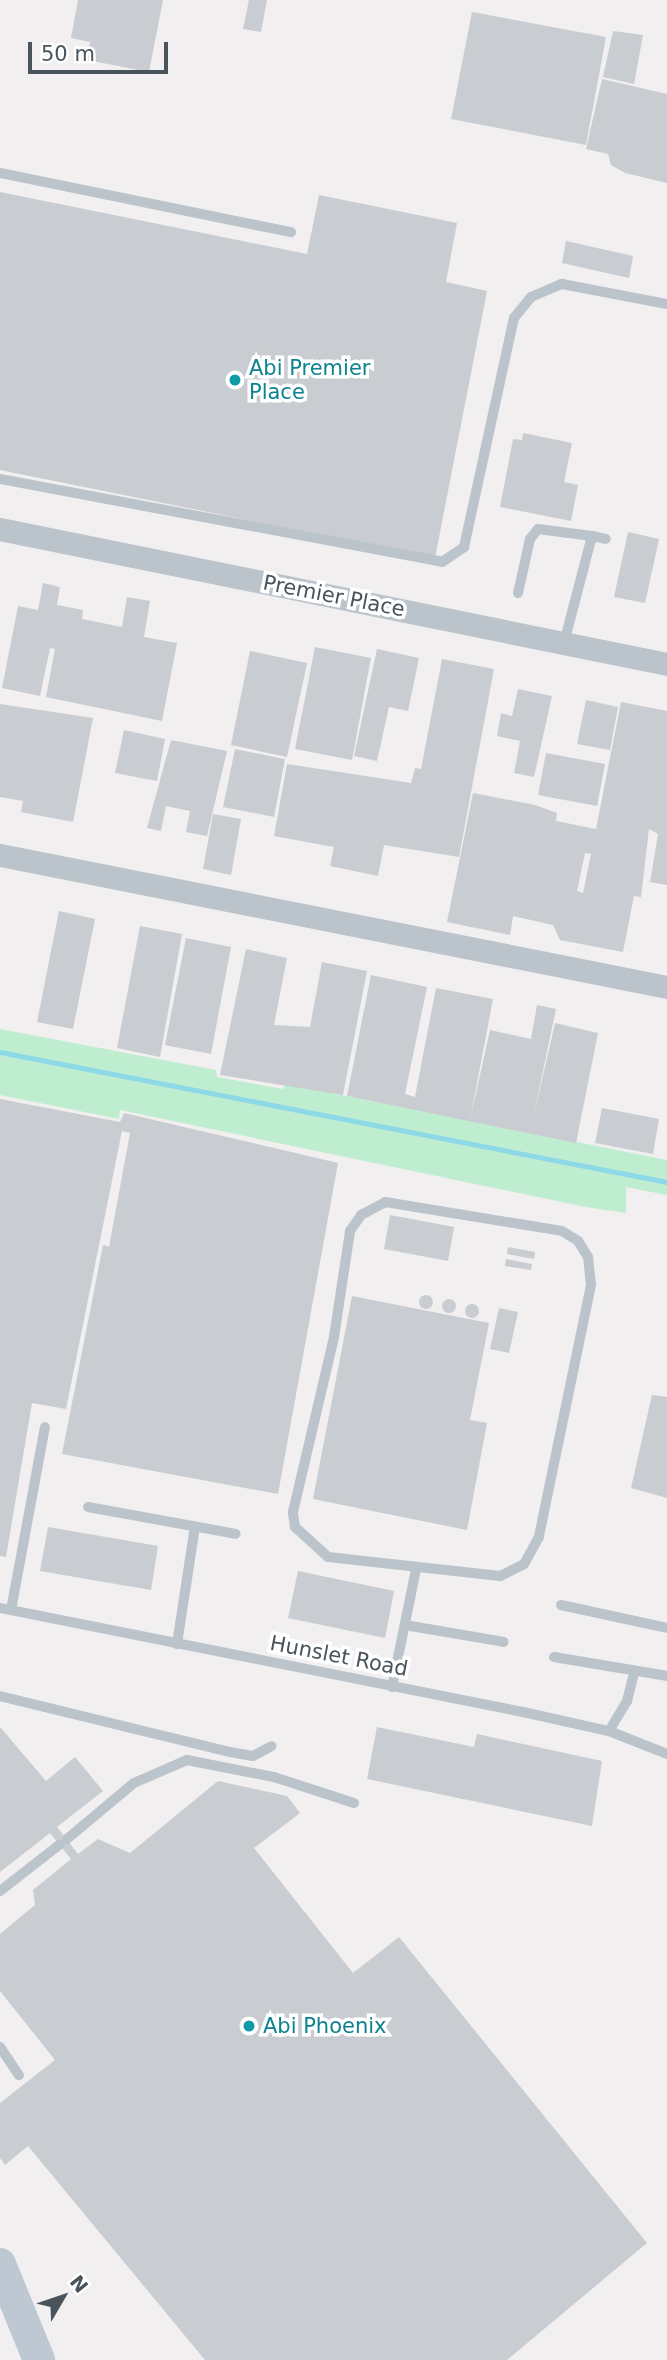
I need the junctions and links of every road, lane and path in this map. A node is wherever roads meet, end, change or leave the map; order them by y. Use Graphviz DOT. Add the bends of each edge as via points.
graph roads {
  1 [pos="0,173"];
  2 [pos="290,232"];
  3 [pos="667,304"];
  4 [pos="0,479"];
  5 [pos="0,529"];
  6 [pos="592,536"];
  7 [pos="606,539"];
  8 [pos="519,593"];
  9 [pos="564,643"];
  10 [pos="667,664"];
  11 [pos="0,855"];
  12 [pos="667,987"];
  13 [pos="45,1427"];
  14 [pos="88,1507"];
  15 [pos="195,1526"];
  16 [pos="236,1534"];
  17 [pos="416,1569"];
  18 [pos="561,1605"];
  19 [pos="6,1609"];
  20 [pos="405,1625"];
  21 [pos="667,1628"];
  22 [pos="504,1642"];
  23 [pos="177,1644"];
  24 [pos="554,1657"];
  25 [pos="634,1672"];
  26 [pos="667,1676"];
  27 [pos="393,1687"];
  28 [pos="0,1696"];
  29 [pos="609,1731"];
  30 [pos="272,1746"];
  31 [pos="667,1754"];
  32 [pos="354,1803"];
  33 [pos="0,1891"];
  34 [pos="0,2048"];
  35 [pos="19,2075"];
  36 [pos="0,2264"];
  37 [pos="39,2360"];
  1 -- 2 [label="lane"];
  3 -- 4 [label="lane" via="562,284 531,297 514,318 464,547 442,562"];
  5 -- 9 [label="street, Premier Place"];
  6 -- 7 [label="lane"];
  6 -- 8 [label="lane" via="538,529 530,539"];
  6 -- 9 [label="lane"];
  9 -- 10 [label="street, Premier Place"];
  11 -- 12 [label="street"];
  13 -- 19 [label="lane"];
  14 -- 15 [label="lane"];
  15 -- 16 [label="lane"];
  15 -- 23 [label="lane"];
  17 -- 17 [label="lane" via="500,1576 532,1555 578,1357 591,1271 578,1241 562,1231 385,1202 361,1215 350,1231 334,1337 293,1511 301,1538 328,1557"];
  17 -- 20 [label="lane"];
  18 -- 21 [label="lane"];
  19 -- 23 [label="lane, Hunslet Road"];
  20 -- 22 [label="lane"];
  20 -- 27 [label="lane"];
  23 -- 27 [label="lane, Hunslet Road"];
  24 -- 25 [label="lane"];
  25 -- 26 [label="lane"];
  25 -- 29 [label="lane" via="627,1701"];
  27 -- 29 [label="lane, Hunslet Road"];
  28 -- 30 [label="lane" via="230,1752 253,1756"];
  29 -- 31 [label="lane, Hunslet Road"];
  32 -- 33 [label="lane" via="274,1777 187,1760 134,1783"];
  34 -- 35 [label="lane"];
  36 -- 37 [label="street"];
}
